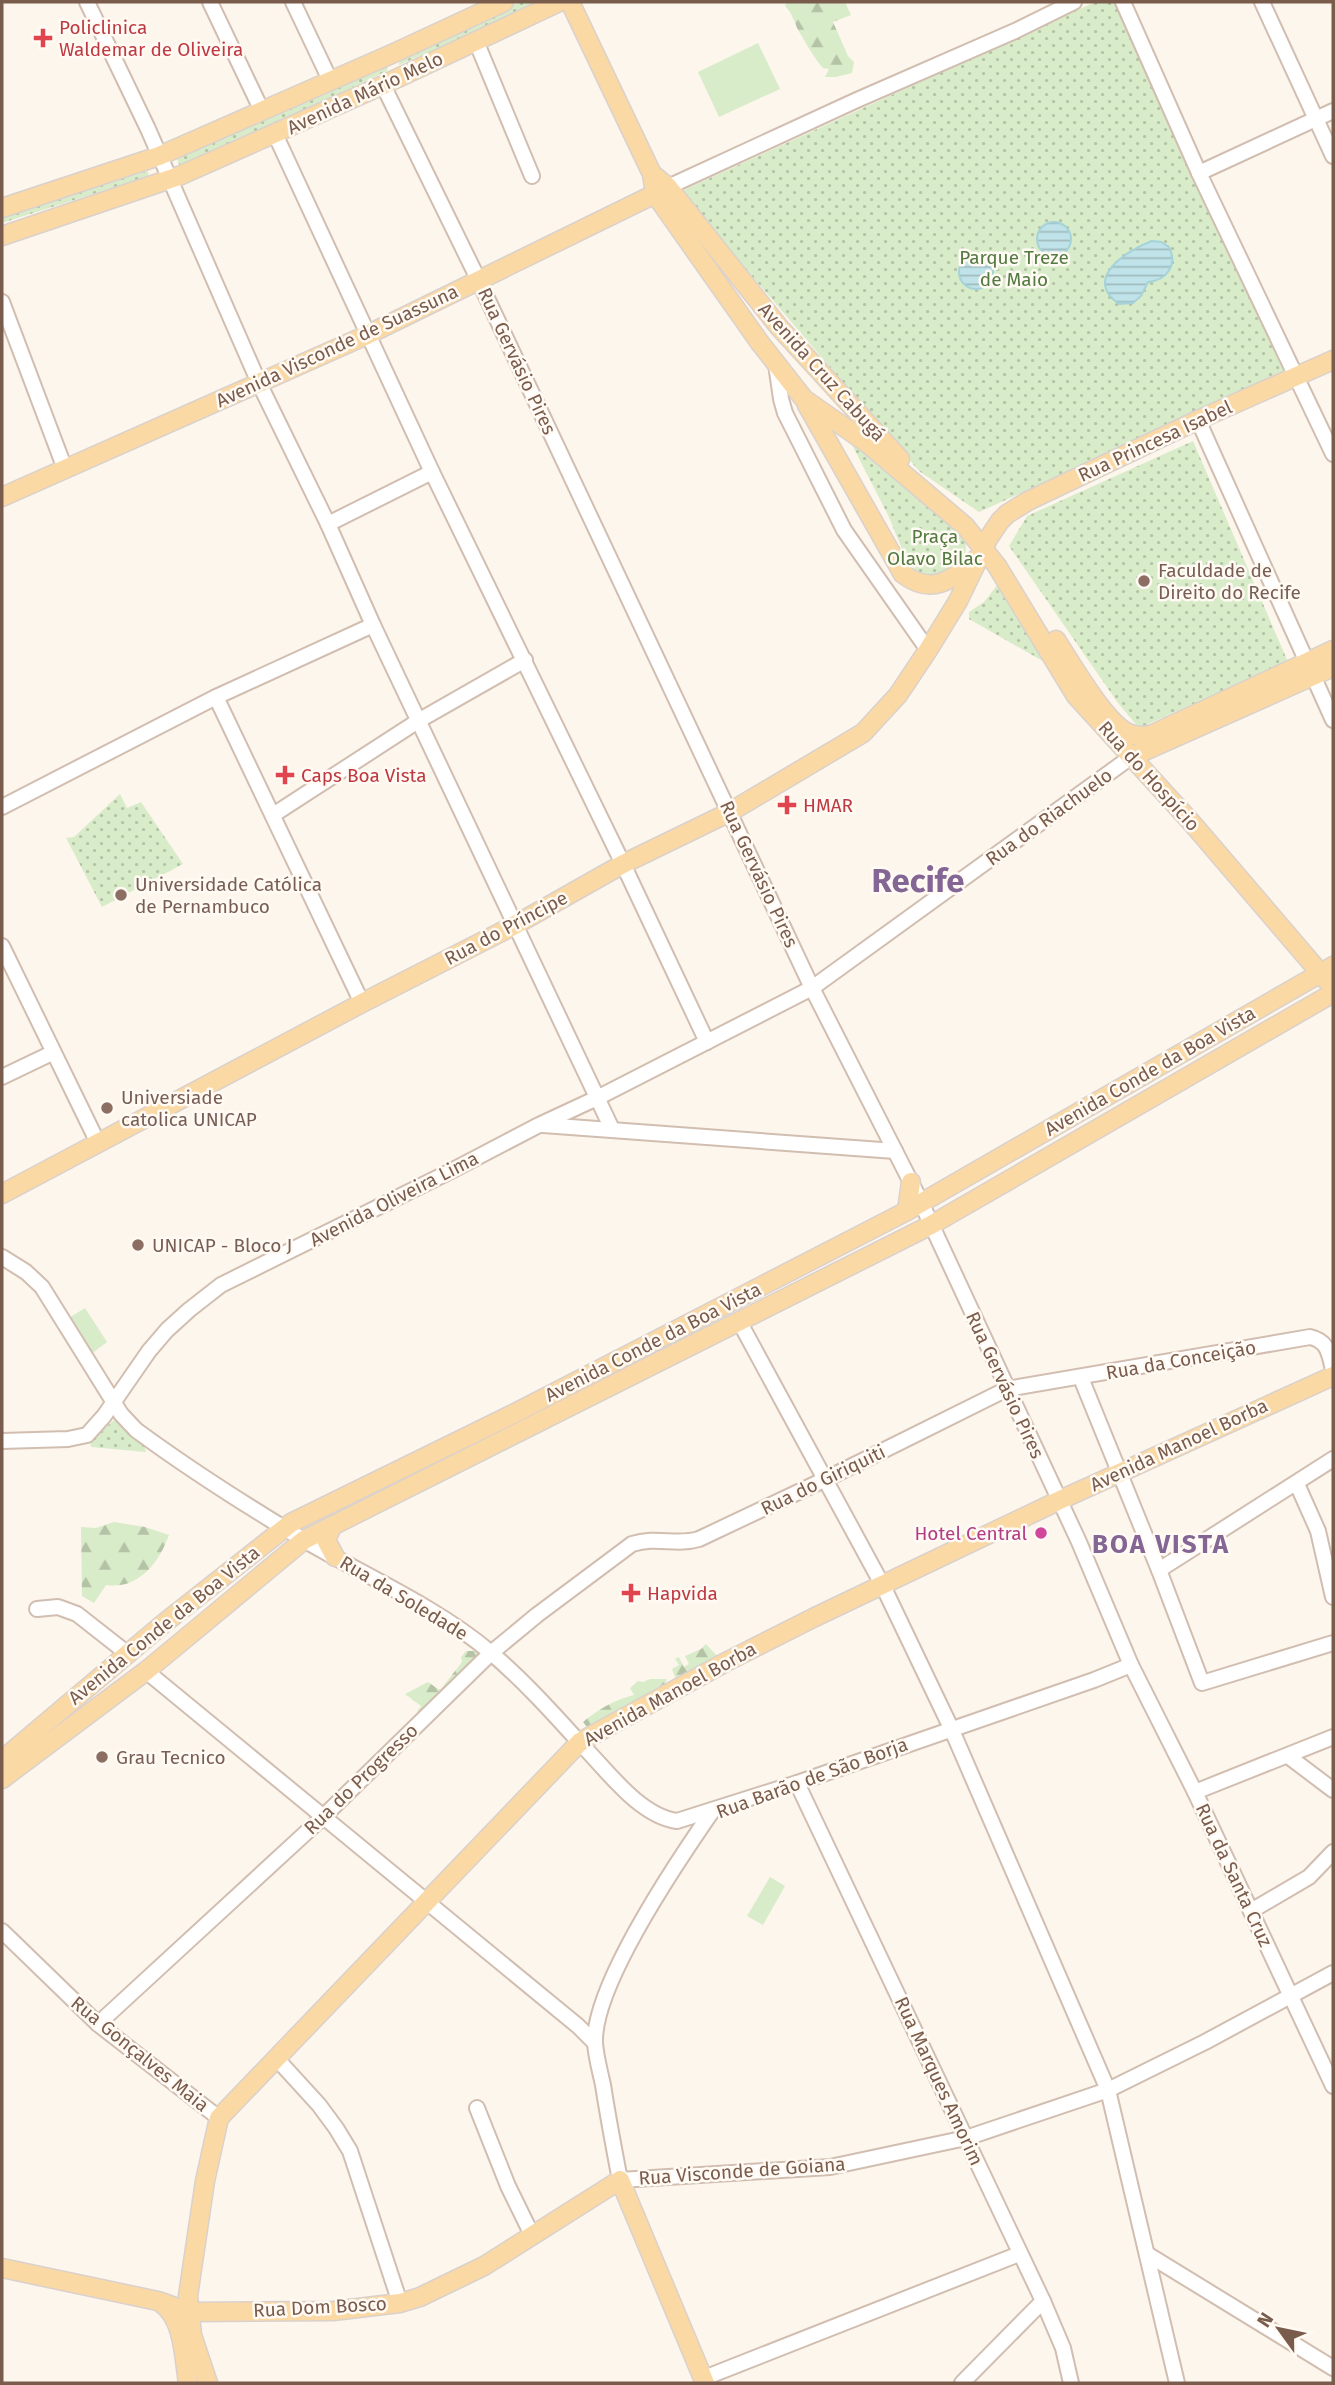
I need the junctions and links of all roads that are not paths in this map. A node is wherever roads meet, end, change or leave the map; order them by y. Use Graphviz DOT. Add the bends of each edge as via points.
graph roads {
  1 [pos="88,2"];
  2 [pos="210,2"];
  3 [pos="293,2"];
  4 [pos="504,2"];
  5 [pos="1074,2"];
  6 [pos="1123,2"];
  7 [pos="1262,2"];
  8 [pos="570,4"];
  9 [pos="476,41"];
  10 [pos="330,80"];
  11 [pos="383,85"];
  12 [pos="262,111"];
  13 [pos="1333,111"];
  14 [pos="1316,119"];
  15 [pos="275,134"];
  16 [pos="159,156"];
  17 [pos="1333,156"];
  18 [pos="1199,173"];
  19 [pos="532,176"];
  20 [pos="169,180"];
  21 [pos="662,191"];
  22 [pos="2,208"];
  23 [pos="2,236"];
  24 [pos="479,281"];
  25 [pos="2,302"];
  26 [pos="367,335"];
  27 [pos="1333,360"];
  28 [pos="776,364"];
  29 [pos="1297,376"];
  30 [pos="259,383"];
  31 [pos="804,399"];
  32 [pos="1198,420"];
  33 [pos="1333,454"];
  34 [pos="65,469"];
  35 [pos="432,472"];
  36 [pos="2,497"];
  37 [pos="328,524"];
  38 [pos="984,548"];
  39 [pos="1001,563"];
  40 [pos="958,601"];
  41 [pos="373,625"];
  42 [pos="928,650"];
  43 [pos="1333,650"];
  44 [pos="525,660"];
  45 [pos="1333,667"];
  46 [pos="1309,670"];
  47 [pos="216,697"];
  48 [pos="1333,720"];
  49 [pos="418,721"];
  50 [pos="1120,728"];
  51 [pos="1131,757"];
  52 [pos="2,807"];
  53 [pos="730,812"];
  54 [pos="273,815"];
  55 [pos="624,864"];
  56 [pos="514,925"];
  57 [pos="4,955"];
  58 [pos="1327,970"];
  59 [pos="812,988"];
  60 [pos="1333,992"];
  61 [pos="362,1003"];
  62 [pos="707,1042"];
  63 [pos="52,1053"];
  64 [pos="2,1077"];
  65 [pos="597,1098"];
  66 [pos="539,1125"];
  67 [pos="612,1129"];
  68 [pos="98,1143"];
  69 [pos="895,1151"];
  70 [pos="911,1182"];
  71 [pos="2,1194"];
  72 [pos="914,1207"];
  73 [pos="931,1225"];
  74 [pos="2,1257"];
  75 [pos="739,1321"];
  76 [pos="1333,1370"];
  77 [pos="1333,1376"];
  78 [pos="1081,1378"];
  79 [pos="1007,1389"];
  80 [pos="114,1403"];
  81 [pos="2,1441"];
  82 [pos="1333,1459"];
  83 [pos="1120,1474"];
  84 [pos="825,1479"];
  85 [pos="1297,1484"];
  86 [pos="1060,1500"];
  87 [pos="332,1526"];
  88 [pos="284,1528"];
  89 [pos="304,1540"];
  90 [pos="632,1544"];
  91 [pos="335,1557"];
  92 [pos="1329,1563"];
  93 [pos="1159,1570"];
  94 [pos="883,1586"];
  95 [pos="1333,1597"];
  96 [pos="37,1609"];
  97 [pos="1333,1643"];
  98 [pos="491,1653"];
  99 [pos="128,1654"];
  100 [pos="1131,1665"];
  101 [pos="146,1671"];
  102 [pos="951,1728"];
  103 [pos="1333,1737"];
  104 [pos="580,1742"];
  105 [pos="1288,1756"];
  106 [pos="2,1760"];
  107 [pos="2,1779"];
  108 [pos="797,1783"];
  109 [pos="1333,1790"];
  110 [pos="1195,1792"];
  111 [pos="713,1810"];
  112 [pos="323,1817"];
  113 [pos="1333,1852"];
  114 [pos="427,1903"];
  115 [pos="1251,1910"];
  116 [pos="2,1931"];
  117 [pos="1333,1973"];
  118 [pos="1292,1996"];
  119 [pos="98,2024"];
  120 [pos="595,2043"];
  121 [pos="276,2059"];
  122 [pos="1333,2086"];
  123 [pos="1108,2090"];
  124 [pos="477,2108"];
  125 [pos="219,2118"];
  126 [pos="966,2138"];
  127 [pos="620,2180"];
  128 [pos="532,2235"];
  129 [pos="1019,2254"];
  130 [pos="1147,2254"];
  131 [pos="2,2268"];
  132 [pos="190,2286"];
  133 [pos="158,2301"];
  134 [pos="1043,2301"];
  135 [pos="400,2303"];
  136 [pos="183,2317"];
  137 [pos="1333,2368"];
  138 [pos="704,2381"];
  139 [pos="188,2383"];
  140 [pos="208,2383"];
  141 [pos="962,2383"];
  142 [pos="1071,2383"];
  143 [pos="1177,2383"];
  1 -- 16 [label="street"];
  2 -- 12 [label="street"];
  3 -- 10 [label="street"];
  4 -- 10 [label="main road, Avenida Mário Melo"];
  5 -- 21 [label="street"];
  6 -- 18 [label="street"];
  7 -- 14 [label="street"];
  8 -- 9 [label="main road, Avenida Mário Melo"];
  8 -- 21 [label="main road, Avenida Cruz Cabugá"];
  9 -- 11 [label="main road, Avenida Mário Melo"];
  9 -- 19 [label="street"];
  10 -- 12 [label="main road, Avenida Mário Melo"];
  11 -- 15 [label="main road, Avenida Mário Melo"];
  11 -- 24 [label="street, Rua Gervásio Pires"];
  12 -- 16 [label="main road, Avenida Mário Melo"];
  13 -- 14 [label="street"];
  14 -- 17 [label="street"];
  14 -- 18 [label="street"];
  15 -- 20 [label="main road, Avenida Mário Melo"];
  15 -- 26 [label="street"];
  16 -- 20 [label="street"];
  16 -- 22 [label="main road, Avenida Mário Melo"];
  18 -- 29 [label="street"];
  20 -- 23 [label="main road, Avenida Mário Melo"];
  20 -- 30 [label="street"];
  21 -- 24 [label="main road, Avenida Visconde de Suassuna"];
  21 -- 28 [label="main road, Avenida Cruz Cabugá"];
  21 -- 38 [label="main road, Avenida Cruz Cabugá" via="906,465 965,513"];
  24 -- 26 [label="main road, Avenida Visconde de Suassuna"];
  24 -- 53 [label="street, Rua Gervásio Pires"];
  25 -- 34 [label="street"];
  26 -- 30 [label="main road, Avenida Visconde de Suassuna"];
  26 -- 35 [label="street"];
  27 -- 29 [label="main road, Rua Princesa Isabel"];
  28 -- 31 [label="main road, Avenida Cruz Cabugá"];
  28 -- 42 [label="street" via="785,413 824,494"];
  29 -- 32 [label="main road, Rua Princesa Isabel"];
  29 -- 33 [label="street"];
  30 -- 34 [label="main road, Avenida Visconde de Suassuna"];
  30 -- 37 [label="street"];
  31 -- 38 [label="main road, Avenida Cruz Cabugá" via="880,454 960,521"];
  31 -- 38 [label="main road" via="909,579 933,585 948,582"];
  32 -- 38 [label="main road, Rua Princesa Isabel" via="1028,501 1007,514"];
  32 -- 46 [label="street"];
  34 -- 36 [label="main road, Avenida Visconde de Suassuna"];
  35 -- 37 [label="street"];
  35 -- 44 [label="street"];
  37 -- 41 [label="street"];
  38 -- 39 [label="main road, Avenida Cruz Cabugá"];
  38 -- 40 [label="main road"];
  39 -- 40 [label="main road"];
  39 -- 50 [label="main road, Rua do Hospício"];
  39 -- 51 [label="main road, Rua do Hospício" via="1076,696"];
  40 -- 42 [label="main road, Rua do Príncipe"];
  41 -- 47 [label="street"];
  41 -- 49 [label="street"];
  42 -- 53 [label="main road, Rua do Príncipe" via="898,695 863,733"];
  43 -- 46 [label="main road, Rua do Riachuelo"];
  44 -- 49 [label="street"];
  44 -- 55 [label="street"];
  45 -- 46 [label="main road, Rua do Riachuelo"];
  46 -- 48 [label="street"];
  46 -- 50 [label="main road, Rua do Riachuelo" via="1153,734 1138,736"];
  46 -- 51 [label="main road, Rua do Riachuelo"];
  47 -- 52 [label="street"];
  47 -- 54 [label="street"];
  49 -- 54 [label="street"];
  49 -- 56 [label="street"];
  51 -- 58 [label="main road, Rua do Hospício"];
  51 -- 59 [label="street, Rua do Riachuelo"];
  53 -- 55 [label="main road, Rua do Príncipe"];
  53 -- 59 [label="street, Rua Gervásio Pires"];
  54 -- 61 [label="street"];
  55 -- 56 [label="main road, Rua do Príncipe"];
  55 -- 62 [label="street"];
  56 -- 61 [label="main road, Rua do Príncipe"];
  56 -- 65 [label="street"];
  57 -- 63 [label="street"];
  58 -- 60 [label="main road, Rua do Hospício"];
  58 -- 72 [label="main road, Avenida Conde da Boa Vista"];
  59 -- 62 [label="street, Rua do Riachuelo"];
  59 -- 69 [label="street, Rua Gervásio Pires"];
  60 -- 73 [label="main road, Avenida Conde da Boa Vista"];
  61 -- 68 [label="main road, Rua do Príncipe"];
  62 -- 65 [label="street, Rua do Riachuelo"];
  63 -- 64 [label="street"];
  63 -- 68 [label="street"];
  65 -- 66 [label="street, Avenida Oliveira Lima"];
  65 -- 67 [label="street"];
  66 -- 67 [label="street"];
  66 -- 80 [label="street, Avenida Oliveira Lima" via="221,1285 167,1330"];
  67 -- 69 [label="street"];
  68 -- 71 [label="main road, Rua do Príncipe"];
  69 -- 70 [label="street, Rua Gervásio Pires"];
  70 -- 72 [label="main road"];
  72 -- 73 [label="street, Rua Gervásio Pires"];
  72 -- 88 [label="main road, Avenida Conde da Boa Vista"];
  73 -- 75 [label="main road, Avenida Conde da Boa Vista"];
  73 -- 79 [label="street, Rua Gervásio Pires"];
  74 -- 80 [label="street, Rua da Soledade" via="42,1287"];
  75 -- 84 [label="street"];
  75 -- 87 [label="main road, Avenida Conde da Boa Vista"];
  76 -- 78 [label="street, Rua da Conceição" via="1324,1343 1310,1337"];
  77 -- 83 [label="main road, Avenida Manoel Borba"];
  78 -- 79 [label="street, Rua da Conceição"];
  78 -- 83 [label="street"];
  79 -- 84 [label="street, Rua do Giriquiti"];
  79 -- 86 [label="street, Rua Gervásio Pires"];
  80 -- 81 [label="street, Avenida Oliveira Lima" via="82,1438"];
  80 -- 88 [label="street, Rua da Soledade" via="136,1430 155,1444"];
  82 -- 85 [label="street"];
  83 -- 86 [label="main road, Avenida Manoel Borba"];
  83 -- 93 [label="street"];
  84 -- 90 [label="street, Rua do Giriquiti" via="699,1539 647,1539"];
  84 -- 94 [label="street"];
  85 -- 92 [label="street"];
  85 -- 93 [label="street"];
  86 -- 94 [label="main road, Avenida Manoel Borba"];
  86 -- 100 [label="street, Rua Gervásio Pires"];
  87 -- 89 [label="main road, Avenida Conde da Boa Vista"];
  87 -- 91 [label="main road" via="326,1540"];
  88 -- 89 [label="street, Rua da Soledade"];
  88 -- 99 [label="main road, Avenida Conde da Boa Vista"];
  89 -- 91 [label="street, Rua da Soledade"];
  89 -- 101 [label="main road, Avenida Conde da Boa Vista"];
  90 -- 98 [label="street, Rua do Progresso"];
  91 -- 98 [label="street, Rua da Soledade" via="446,1619"];
  92 -- 95 [label="street"];
  93 -- 97 [label="street" via="1202,1683"];
  94 -- 102 [label="street"];
  94 -- 104 [label="main road, Avenida Manoel Borba" via="724,1663"];
  96 -- 99 [label="street" via="58,1607 77,1614"];
  98 -- 104 [label="street, Rua da Soledade"];
  98 -- 112 [label="street, Rua do Progresso"];
  99 -- 106 [label="main road, Avenida Conde da Boa Vista"];
  100 -- 102 [label="street, Rua Barão de São Borja"];
  100 -- 110 [label="street, Rua da Santa Cruz"];
  101 -- 107 [label="main road, Avenida Conde da Boa Vista"];
  101 -- 112 [label="street"];
  102 -- 108 [label="street, Rua Barão de São Borja"];
  102 -- 123 [label="street"];
  103 -- 105 [label="street"];
  104 -- 111 [label="street, Rua da Soledade" via="629,1795 664,1819 677,1821"];
  104 -- 114 [label="main road, Avenida Manoel Borba"];
  105 -- 109 [label="street"];
  105 -- 110 [label="street"];
  108 -- 111 [label="street, Rua Barão de São Borja"];
  108 -- 126 [label="street, Rua Marques Amorim"];
  110 -- 115 [label="street, Rua da Santa Cruz"];
  111 -- 120 [label="street, Rua Barão de São Borja" via="632,1940 603,1999"];
  112 -- 114 [label="street"];
  112 -- 119 [label="street, Rua do Progresso"];
  113 -- 115 [label="street" via="1309,1877"];
  114 -- 120 [label="street"];
  114 -- 121 [label="main road, Avenida Manoel Borba"];
  115 -- 118 [label="street, Rua da Santa Cruz"];
  116 -- 119 [label="street, Rua Gonçalves Maia"];
  117 -- 118 [label="street, Rua Visconde de Goiana"];
  118 -- 122 [label="street, Rua da Santa Cruz"];
  118 -- 123 [label="street, Rua Visconde de Goiana"];
  119 -- 125 [label="street, Rua Gonçalves Maia"];
  120 -- 127 [label="street, Rua Barão de São Borja"];
  121 -- 125 [label="main road, Avenida Manoel Borba"];
  121 -- 135 [label="street" via="319,2105 350,2151"];
  123 -- 126 [label="street, Rua Visconde de Goiana"];
  123 -- 130 [label="street"];
  124 -- 128 [label="street"];
  125 -- 132 [label="main road"];
  126 -- 127 [label="street, Rua Visconde de Goiana" via="830,2167"];
  126 -- 129 [label="street, Rua Marques Amorim"];
  127 -- 128 [label="main road, Rua Dom Bosco"];
  127 -- 138 [label="main road"];
  128 -- 135 [label="main road, Rua Dom Bosco" via="484,2266"];
  129 -- 134 [label="street, Rua Marques Amorim"];
  129 -- 138 [label="street"];
  130 -- 137 [label="street"];
  130 -- 143 [label="street"];
  131 -- 133 [label="main road, Rua Dom Bosco"];
  132 -- 133 [label="main road"];
  132 -- 136 [label="main road"];
  133 -- 136 [label="main road, Rua Dom Bosco"];
  134 -- 141 [label="street"];
  134 -- 142 [label="street, Rua Marques Amorim" via="1063,2348"];
  135 -- 136 [label="main road, Rua Dom Bosco" via="333,2311"];
  136 -- 139 [label="main road"];
  136 -- 140 [label="main road"];
}
